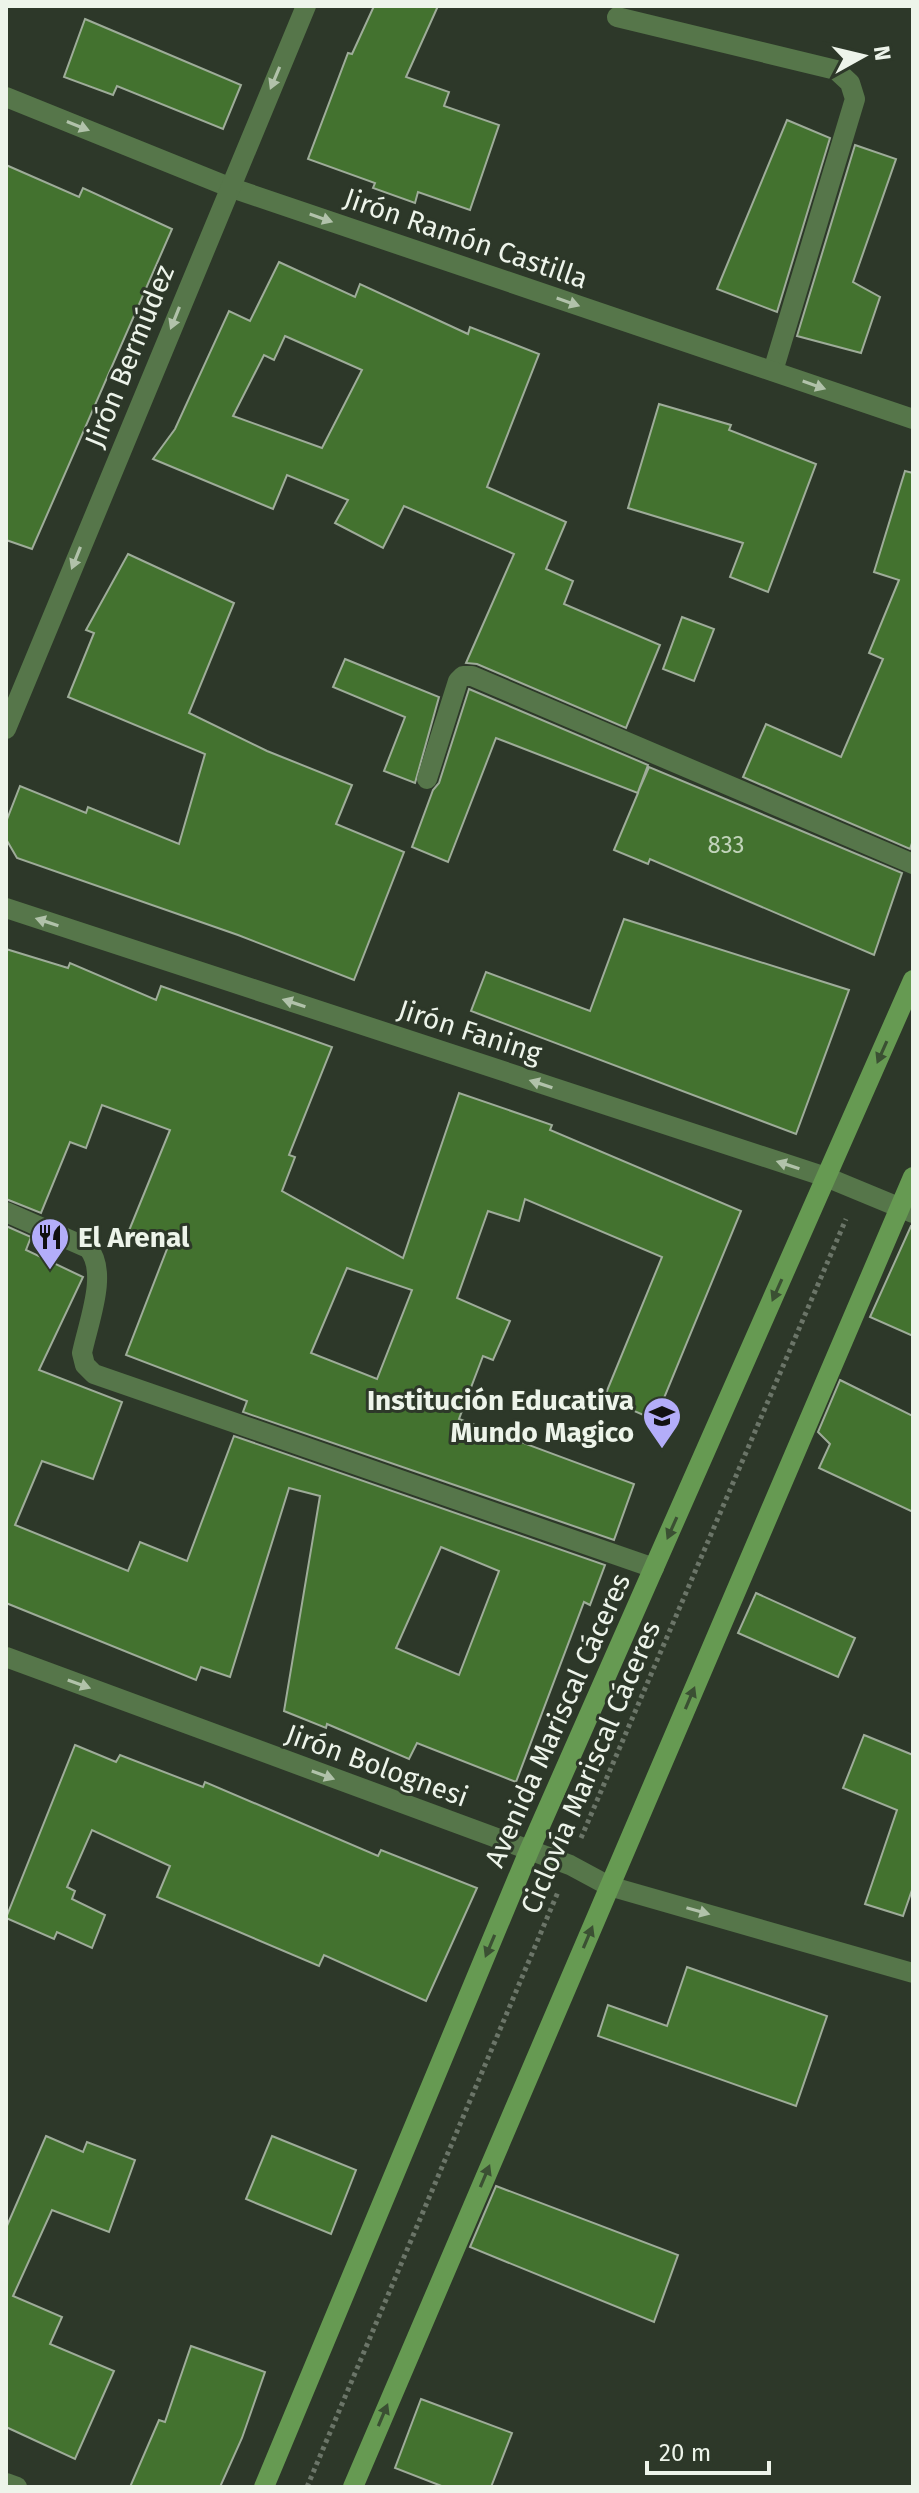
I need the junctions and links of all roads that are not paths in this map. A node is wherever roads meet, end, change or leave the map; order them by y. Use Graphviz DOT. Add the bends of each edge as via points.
graph roads {
  1 [pos="306,6"];
  2 [pos="617,17"];
  3 [pos="6,97"];
  4 [pos="229,187"];
  5 [pos="773,371"];
  6 [pos="913,419"];
  7 [pos="6,729"];
  8 [pos="427,779"];
  9 [pos="913,864"];
  10 [pos="6,908"];
  11 [pos="913,980"];
  12 [pos="826,1177"];
  13 [pos="913,1177"];
  14 [pos="906,1211"];
  15 [pos="6,1212"];
  16 [pos="654,1568"];
  17 [pos="6,1657"];
  18 [pos="529,1851"];
  19 [pos="609,1886"];
  20 [pos="913,1973"];
  21 [pos="6,2483"];
  22 [pos="17,2487"];
  23 [pos="264,2487"];
  24 [pos="353,2487"];
  1 -- 4 [label="street, Jirón Bermúdez, one-way"];
  2 -- 5 [label="street" via="836,70 850,83 855,99"];
  3 -- 4 [label="street, Jirón Ramón Castilla, one-way"];
  4 -- 5 [label="street, Jirón Ramón Castilla, one-way"];
  4 -- 7 [label="street, Jirón Bermúdez, one-way"];
  5 -- 6 [label="street, Jirón Ramón Castilla, one-way"];
  8 -- 9 [label="street" via="458,681 472,676"];
  12 -- 10 [label="street, Jirón Faning, one-way"];
  11 -- 12 [label="main road, Avenida Mariscal Cáceres, one-way"];
  12 -- 14 [label="street, Jirón Faning"];
  12 -- 16 [label="main road, Avenida Mariscal Cáceres, one-way"];
  13 -- 14 [label="main road"];
  19 -- 14 [label="main road, one-way"];
  15 -- 16 [label="street" via="88,1248 96,1257 82,1353 94,1374"];
  16 -- 18 [label="main road, Avenida Mariscal Cáceres"];
  17 -- 18 [label="street, Jirón Bolognesi, one-way"];
  18 -- 19 [label="street, Jirón Bolognesi"];
  18 -- 23 [label="main road, Avenida Mariscal Cáceres, one-way"];
  19 -- 20 [label="street, Jirón Bolognesi, one-way"];
  24 -- 19 [label="main road, one-way"];
  21 -- 22 [label="street"];
}
